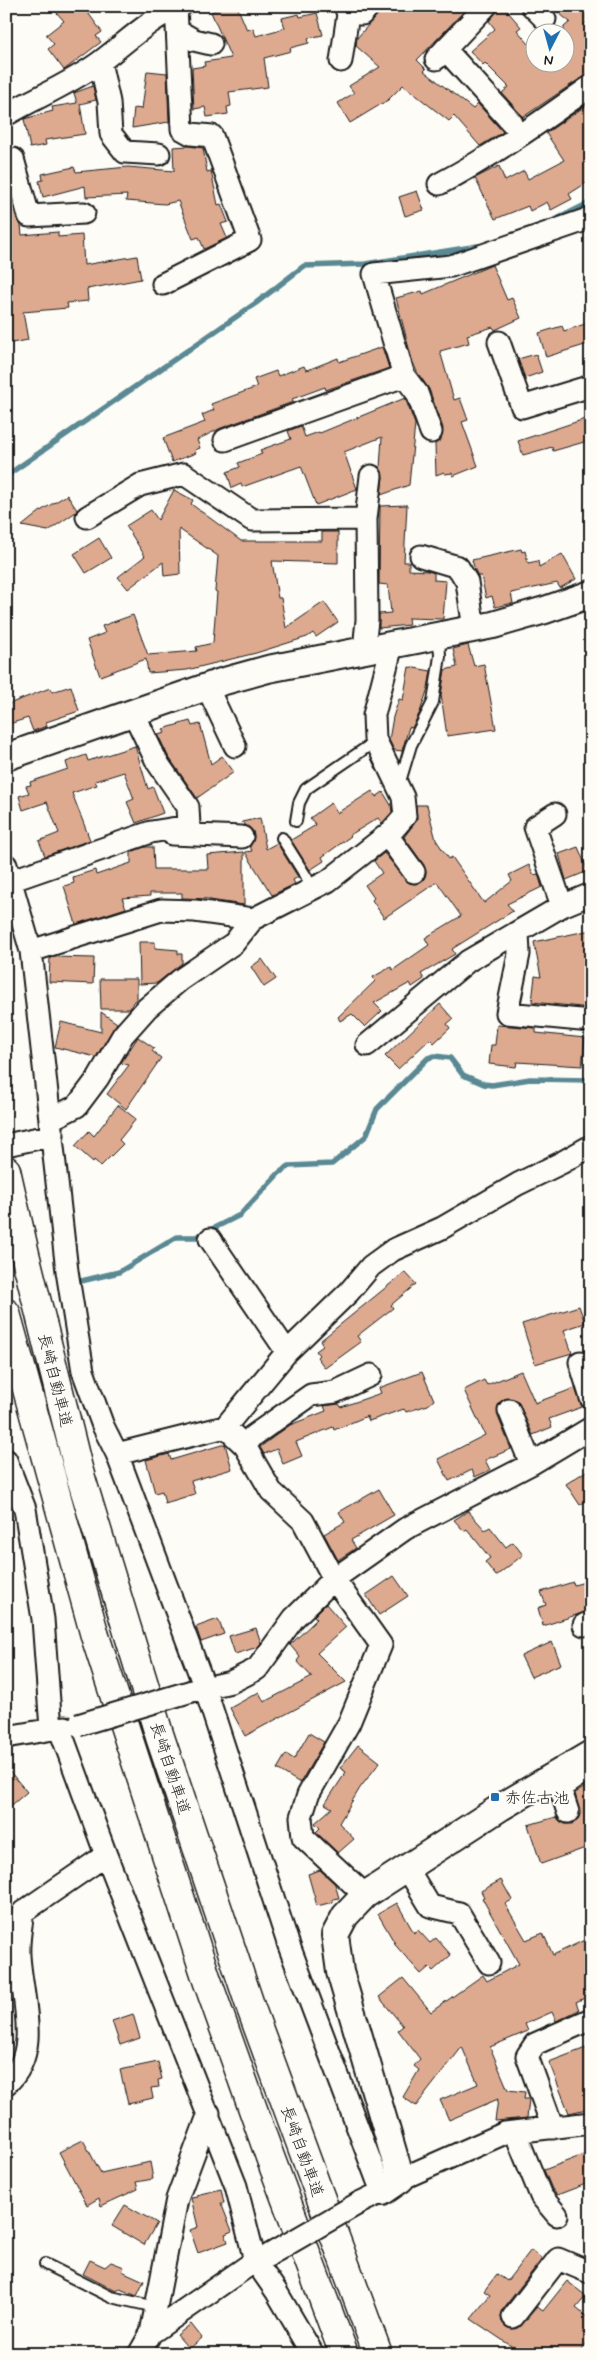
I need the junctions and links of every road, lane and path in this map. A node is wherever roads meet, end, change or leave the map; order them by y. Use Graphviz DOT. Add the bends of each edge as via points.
graph roads {
  1 [pos="369,6"];
  2 [pos="486,6"];
  3 [pos="178,7"];
  4 [pos="346,10"];
  5 [pos="178,31"];
  6 [pos="211,44"];
  7 [pos="100,62"];
  8 [pos="341,62"];
  9 [pos="591,86"];
  10 [pos="6,115"];
  11 [pos="512,123"];
  12 [pos="159,154"];
  13 [pos="6,160"];
  14 [pos="439,184"];
  15 [pos="84,213"];
  16 [pos="591,218"];
  17 [pos="163,284"];
  18 [pos="499,342"];
  19 [pos="404,376"];
  20 [pos="591,386"];
  21 [pos="431,432"];
  22 [pos="225,440"];
  23 [pos="371,476"];
  24 [pos="87,517"];
  25 [pos="366,519"];
  26 [pos="420,556"];
  27 [pos="591,594"];
  28 [pos="474,629"];
  29 [pos="439,637"];
  30 [pos="392,645"];
  31 [pos="364,649"];
  32 [pos="207,687"];
  33 [pos="133,712"];
  34 [pos="376,741"];
  35 [pos="235,746"];
  36 [pos="6,757"];
  37 [pos="398,788"];
  38 [pos="555,814"];
  39 [pos="296,821"];
  40 [pos="151,832"];
  41 [pos="387,835"];
  42 [pos="242,837"];
  43 [pos="282,838"];
  44 [pos="414,872"];
  45 [pos="8,873"];
  46 [pos="310,890"];
  47 [pos="591,894"];
  48 [pos="562,906"];
  49 [pos="253,919"];
  50 [pos="518,932"];
  51 [pos="31,951"];
  52 [pos="591,1021"];
  53 [pos="367,1045"];
  54 [pos="52,1127"];
  55 [pos="6,1145"];
  56 [pos="591,1146"];
  57 [pos="6,1170"];
  58 [pos="210,1239"];
  59 [pos="6,1313"];
  60 [pos="287,1352"];
  61 [pos="580,1362"];
  62 [pos="371,1375"];
  63 [pos="591,1398"];
  64 [pos="509,1410"];
  65 [pos="225,1427"];
  66 [pos="591,1428"];
  67 [pos="245,1446"];
  68 [pos="117,1454"];
  69 [pos="6,1460"];
  70 [pos="531,1464"];
  71 [pos="334,1579"];
  72 [pos="199,1690"];
  73 [pos="63,1727"];
  74 [pos="6,1738"];
  75 [pos="588,1756"];
  76 [pos="568,1812"];
  77 [pos="106,1855"];
  78 [pos="406,1868"];
  79 [pos="365,1895"];
  80 [pos="490,1963"];
  81 [pos="591,2019"];
  82 [pos="6,2084"];
  83 [pos="209,2113"];
  84 [pos="591,2123"];
  85 [pos="553,2128"];
  86 [pos="515,2132"];
  87 [pos="392,2186"];
  88 [pos="557,2216"];
  89 [pos="262,2258"];
  90 [pos="45,2264"];
  91 [pos="590,2274"];
  92 [pos="156,2307"];
  93 [pos="513,2317"];
  94 [pos="151,2333"];
  95 [pos="139,2354"];
  96 [pos="313,2354"];
  97 [pos="344,2354"];
  98 [pos="378,2354"];
  1 -- 4 [label="street" via="362,14"];
  2 -- 11 [label="street" via="440,54"];
  3 -- 5 [label="street"];
  3 -- 7 [label="street" via="133,34"];
  4 -- 8 [label="street"];
  5 -- 6 [label="street" via="194,40"];
  5 -- 17 [label="street" via="182,129 191,134 212,136 250,240"];
  7 -- 10 [label="street" via="68,83"];
  7 -- 12 [label="street" via="109,102 111,134 125,152"];
  9 -- 14 [label="street" via="506,145"];
  13 -- 15 [label="street" via="13,159 29,216"];
  16 -- 19 [label="street" via="451,266 374,274"];
  18 -- 20 [label="street" via="522,407"];
  19 -- 21 [label="street" via="417,393"];
  19 -- 22 [label="street"];
  23 -- 25 [label="street"];
  24 -- 25 [label="street" via="140,485 184,474 252,520"];
  25 -- 31 [label="street" via="367,620"];
  26 -- 28 [label="street" via="458,567 467,582"];
  27 -- 28 [label="street"];
  28 -- 29 [label="street"];
  29 -- 30 [label="street"];
  29 -- 37 [label="lane" via="440,656 433,702 411,745"];
  30 -- 31 [label="street"];
  30 -- 34 [label="street" via="374,715"];
  31 -- 32 [label="street" via="268,669"];
  32 -- 33 [label="street"];
  32 -- 35 [label="street"];
  33 -- 36 [label="street"];
  33 -- 40 [label="street" via="157,762 188,807 189,826"];
  34 -- 37 [label="street"];
  34 -- 39 [label="lane" via="306,789 299,803"];
  37 -- 41 [label="street" via="406,816"];
  38 -- 48 [label="street" via="535,827"];
  40 -- 42 [label="street"];
  40 -- 45 [label="street"];
  41 -- 44 [label="street"];
  41 -- 46 [label="street" via="328,881"];
  43 -- 46 [label="lane" via="307,878"];
  45 -- 51 [label="street"];
  46 -- 49 [label="street"];
  47 -- 48 [label="street"];
  48 -- 50 [label="street"];
  49 -- 51 [label="street" via="161,910"];
  49 -- 54 [label="street" via="234,943 180,980 147,1008 123,1035 77,1106"];
  50 -- 52 [label="street" via="519,954 507,1013"];
  50 -- 53 [label="street" via="468,961"];
  51 -- 54 [label="street"];
  54 -- 55 [label="street" via="29,1140"];
  54 -- 68 [label="street" via="67,1270 83,1371"];
  56 -- 60 [label="street" via="442,1228 394,1250 371,1266"];
  57 -- 98 [label="highway, 長崎自動車道" via="78,1468 160,1737 252,2011"];
  58 -- 60 [label="street"];
  59 -- 97 [label="highway, 長崎自動車道" via="101,1654 210,1989"];
  60 -- 65 [label="street"];
  61 -- 63 [label="street"];
  62 -- 67 [label="street" via="335,1392 311,1395 253,1436"];
  64 -- 70 [label="street"];
  65 -- 67 [label="street"];
  65 -- 68 [label="street"];
  66 -- 70 [label="street"];
  67 -- 71 [label="street" via="271,1491 303,1521"];
  68 -- 72 [label="street"];
  69 -- 73 [label="street" via="25,1509"];
  70 -- 71 [label="street" via="405,1529"];
  71 -- 72 [label="street" via="294,1618 257,1669 231,1682"];
  71 -- 79 [label="street" via="381,1645 349,1724 308,1795 301,1817 303,1837"];
  72 -- 73 [label="street, bridge"];
  72 -- 87 [label="street" via="288,1943"];
  73 -- 74 [label="street"];
  73 -- 77 [label="street"];
  75 -- 76 [label="street" via="585,1771 560,1788"];
  75 -- 78 [label="street" via="501,1806"];
  77 -- 82 [label="street" via="22,1912 18,1953 28,2041 16,2076"];
  77 -- 83 [label="street"];
  78 -- 79 [label="street"];
  78 -- 80 [label="street" via="430,1906 459,1913"];
  79 -- 87 [label="street" via="345,1916 335,1935 340,1972"];
  81 -- 85 [label="street" via="535,2044 527,2056"];
  83 -- 89 [label="street"];
  83 -- 92 [label="street" via="177,2199"];
  84 -- 85 [label="street"];
  85 -- 86 [label="street"];
  86 -- 87 [label="street" via="476,2145"];
  86 -- 88 [label="street" via="541,2196"];
  87 -- 89 [label="street, bridge"];
  89 -- 94 [label="street"];
  89 -- 96 [label="street" via="276,2291"];
  90 -- 92 [label="lane" via="110,2296"];
  91 -- 93 [label="street" via="558,2259"];
  92 -- 94 [label="street"];
  94 -- 95 [label="street"];
}
